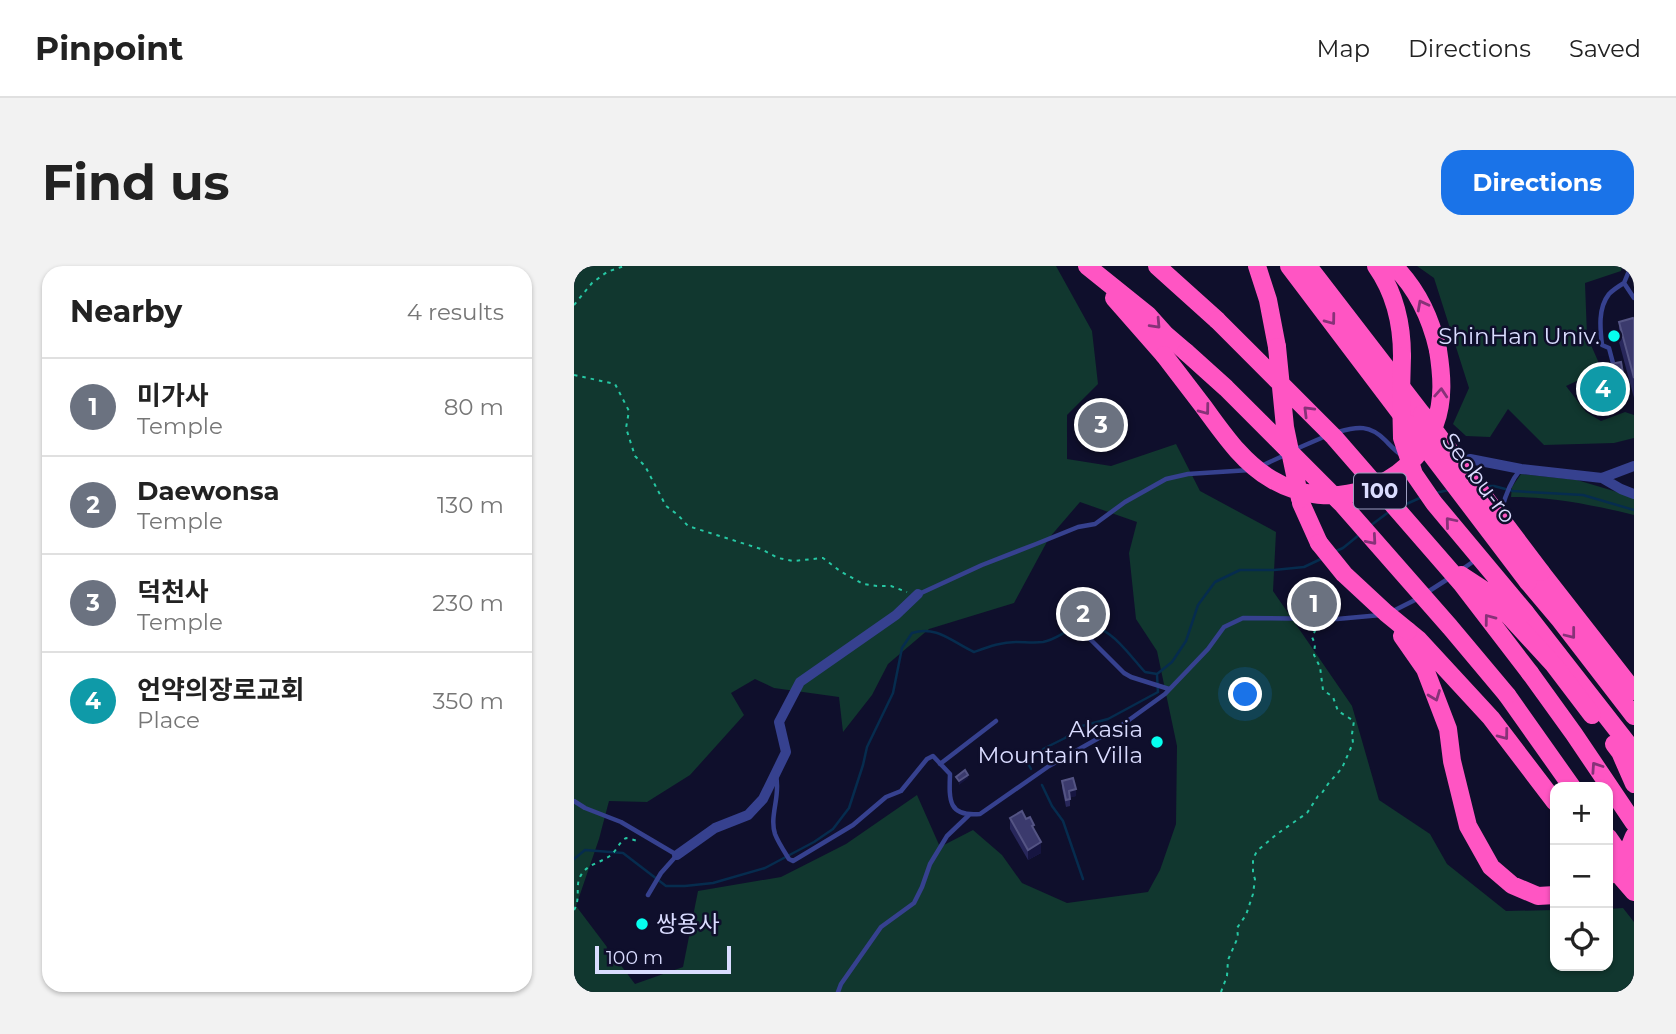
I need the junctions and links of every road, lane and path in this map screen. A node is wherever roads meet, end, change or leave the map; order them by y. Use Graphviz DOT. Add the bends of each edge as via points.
graph roads {
  1 [pos="624,266"];
  2 [pos="1087,266"];
  3 [pos="1157,266"];
  4 [pos="1256,266"];
  5 [pos="1289,266"];
  6 [pos="1308,266"];
  7 [pos="1376,266"];
  8 [pos="1394,266"];
  9 [pos="1630,266"];
  10 [pos="1624,284"];
  11 [pos="1634,298"];
  12 [pos="574,305"];
  13 [pos="574,376"];
  14 [pos="1616,376"];
  15 [pos="1415,419"];
  16 [pos="1470,459"];
  17 [pos="1634,466"];
  18 [pos="1521,469"];
  19 [pos="1602,478"];
  20 [pos="1634,495"];
  21 [pos="1489,544"];
  22 [pos="1485,554"];
  23 [pos="1443,563"];
  24 [pos="1534,577"];
  25 [pos="918,594"];
  26 [pos="1087,618"];
  27 [pos="1320,618"];
  28 [pos="1405,634"];
  29 [pos="1169,689"];
  30 [pos="1634,691"];
  31 [pos="1634,716"];
  32 [pos="996,720"];
  33 [pos="1627,753"];
  34 [pos="940,764"];
  35 [pos="775,775"];
  36 [pos="1568,782"];
  37 [pos="1634,784"];
  38 [pos="1550,795"];
  39 [pos="574,801"];
  40 [pos="969,815"];
  41 [pos="1634,823"];
  42 [pos="1634,836"];
  43 [pos="652,842"];
  44 [pos="1613,844"];
  45 [pos="677,855"];
  46 [pos="1613,868"];
  47 [pos="1613,873"];
  48 [pos="1634,874"];
  49 [pos="1634,892"];
  50 [pos="648,895"];
  51 [pos="1547,895"];
  52 [pos="574,909"];
  53 [pos="838,992"];
  54 [pos="1221,992"];
  1 -- 12 [label="path" via="592,283"];
  2 -- 8 [label="highway, one-way, bridge" via="1254,467 1294,490 1330,496 1361,491 1407,467 1434,426 1441,401 1442,376 1432,328 1409,283"];
  2 -- 36 [label="highway, 100, one-way, bridge" via="1148,315 1343,505 1507,695"];
  23 -- 3 [label="highway, 100, one-way, bridge" via="1334,437"];
  4 -- 28 [label="highway, bridge" via="1270,307 1301,503 1319,543"];
  5 -- 15 [label="highway, Seobu-ro, one-way"];
  6 -- 15 [label="highway, Seobu-ro"];
  33 -- 7 [label="highway, one-way, bridge" via="1628,744 1414,474 1402,438 1401,331 1388,284"];
  9 -- 10 [label="lane"];
  10 -- 11 [label="lane"];
  10 -- 14 [label="lane" via="1610,293 1602,309 1600,330"];
  13 -- 25 [label="path" via="615,384 628,411 626,428 635,456 666,506 688,526 778,558 823,558 863,584"];
  15 -- 24 [label="highway, Seobu-ro, bridge"];
  16 -- 18 [label="street"];
  16 -- 25 [label="lane" via="1404,456 1371,430 1354,428 1306,444 1255,469 1166,479 1095,524"];
  17 -- 19 [label="street"];
  18 -- 19 [label="street"];
  18 -- 21 [label="lane"];
  19 -- 20 [label="street"];
  22 -- 27 [label="lane" via="1398,610"];
  23 -- 33 [label="highway, bridge" via="1488,592"];
  41 -- 23 [label="highway, 100, one-way, bridge" via="1530,673"];
  24 -- 30 [label="highway, Seobu-ro"];
  24 -- 31 [label="highway, Seobu-ro, one-way" via="1560,620"];
  25 -- 35 [label="street" via="896,615 800,682 779,722 786,752"];
  26 -- 29 [label="lane" via="1091,640 1124,673"];
  27 -- 29 [label="lane" via="1243,618 1224,627"];
  27 -- 54 [label="path" via="1312,637 1323,690 1333,697 1338,711 1354,721 1353,743 1342,768 1307,813 1257,851 1253,894 1237,928"];
  28 -- 38 [label="highway, one-way" via="1419,640 1491,718"];
  28 -- 51 [label="highway, one-way" via="1425,669 1448,729 1468,826 1491,867 1512,885"];
  29 -- 40 [label="lane" via="1122,725 1049,766 980,814"];
  32 -- 34 [label="lane"];
  33 -- 37 [label="highway"];
  34 -- 35 [label="lane" via="933,756 901,791 793,860 774,833"];
  34 -- 40 [label="lane" via="950,774 949,800 957,811"];
  35 -- 45 [label="street" via="748,815 715,828"];
  39 -- 43 [label="lane"];
  40 -- 53 [label="lane" via="947,836 914,903 881,927"];
  42 -- 47 [label="highway, bridge"];
  43 -- 45 [label="lane"];
  43 -- 52 [label="path" via="626,838 612,854 588,867 579,878"];
  44 -- 48 [label="highway"];
  45 -- 50 [label="lane"];
  46 -- 49 [label="highway"];
}
